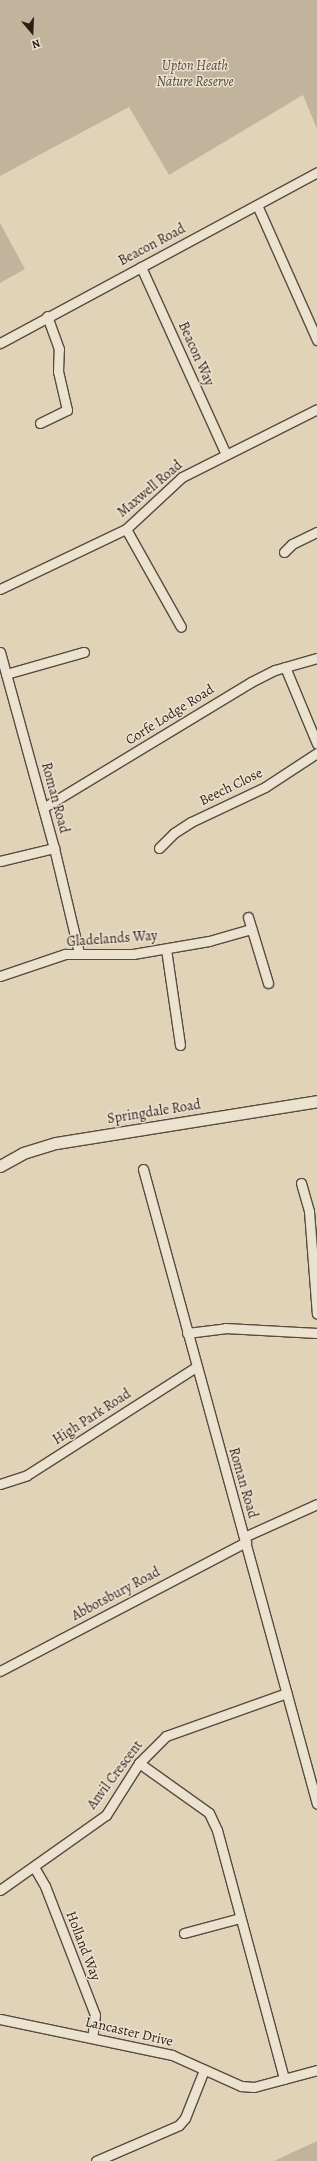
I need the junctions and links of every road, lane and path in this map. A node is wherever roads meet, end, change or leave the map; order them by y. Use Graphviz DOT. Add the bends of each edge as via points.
graph roads {
  1 [pos="317,172"];
  2 [pos="257,205"];
  3 [pos="141,267"];
  4 [pos="47,316"];
  5 [pos="317,340"];
  6 [pos="0,343"];
  7 [pos="317,409"];
  8 [pos="40,423"];
  9 [pos="226,454"];
  10 [pos="126,529"];
  11 [pos="317,532"];
  12 [pos="284,552"];
  13 [pos="0,589"];
  14 [pos="181,627"];
  15 [pos="0,652"];
  16 [pos="84,652"];
  17 [pos="317,658"];
  18 [pos="285,666"];
  19 [pos="4,677"];
  20 [pos="317,744"];
  21 [pos="317,754"];
  22 [pos="43,808"];
  23 [pos="54,848"];
  24 [pos="159,848"];
  25 [pos="0,861"];
  26 [pos="248,917"];
  27 [pos="251,929"];
  28 [pos="166,949"];
  29 [pos="79,953"];
  30 [pos="0,976"];
  31 [pos="268,983"];
  32 [pos="180,1046"];
  33 [pos="317,1101"];
  34 [pos="0,1166"];
  35 [pos="143,1169"];
  36 [pos="301,1183"];
  37 [pos="317,1314"];
  38 [pos="187,1333"];
  39 [pos="317,1333"];
  40 [pos="196,1367"];
  41 [pos="0,1484"];
  42 [pos="317,1504"];
  43 [pos="245,1540"];
  44 [pos="0,1671"];
  45 [pos="287,1693"];
  46 [pos="139,1764"];
  47 [pos="313,1772"];
  48 [pos="317,1804"];
  49 [pos="34,1867"];
  50 [pos="0,1890"];
  51 [pos="240,1918"];
  52 [pos="184,1933"];
  53 [pos="0,2019"];
  54 [pos="92,2038"];
  55 [pos="204,2070"];
  56 [pos="317,2070"];
  57 [pos="284,2080"];
  58 [pos="96,2161"];
  1 -- 2 [label="street, Beacon Road"];
  2 -- 3 [label="street, Beacon Road"];
  2 -- 5 [label="street"];
  3 -- 4 [label="street, Beacon Road"];
  3 -- 9 [label="street, Beacon Way"];
  4 -- 6 [label="street, Beacon Road"];
  4 -- 8 [label="street" via="59,349 58,372 67,410"];
  7 -- 9 [label="street, Maxwell Road"];
  9 -- 10 [label="street, Maxwell Road" via="182,477"];
  10 -- 13 [label="street, Maxwell Road"];
  10 -- 14 [label="street"];
  11 -- 12 [label="street" via="292,544"];
  15 -- 19 [label="street, Roman Road"];
  16 -- 19 [label="street"];
  17 -- 18 [label="street, Corfe Lodge Road"];
  18 -- 20 [label="street"];
  18 -- 22 [label="street, Corfe Lodge Road" via="219,701"];
  19 -- 22 [label="street, Roman Road"];
  21 -- 24 [label="street, Beech Close" via="265,787 191,822 174,833"];
  22 -- 23 [label="street, Roman Road"];
  23 -- 25 [label="street"];
  23 -- 29 [label="street, Roman Road"];
  26 -- 27 [label="street"];
  27 -- 28 [label="street, Gladelands Way"];
  27 -- 31 [label="street"];
  28 -- 29 [label="street, Gladelands Way" via="133,954"];
  28 -- 32 [label="street"];
  29 -- 30 [label="street, Gladelands Way" via="65,954"];
  33 -- 34 [label="street, Springdale Road" via="56,1143 23,1153"];
  35 -- 38 [label="street, Roman Road"];
  36 -- 37 [label="street" via="309,1211"];
  38 -- 39 [label="street" via="225,1328"];
  38 -- 40 [label="street, Roman Road"];
  40 -- 41 [label="street, High Park Road" via="28,1475"];
  40 -- 43 [label="street, Roman Road"];
  42 -- 43 [label="street, Abbotsbury Road"];
  43 -- 44 [label="street, Abbotsbury Road"];
  43 -- 45 [label="street, Roman Road"];
  45 -- 46 [label="street, Anvil Crescent" via="174,1731 154,1745"];
  45 -- 47 [label="street, Roman Road"];
  46 -- 49 [label="street, Anvil Crescent" via="106,1815"];
  46 -- 51 [label="street" via="209,1813 217,1830"];
  47 -- 48 [label="street, Roman Road"];
  49 -- 50 [label="street, Anvil Crescent"];
  49 -- 54 [label="street, Holland Way" via="45,1886 94,2015"];
  51 -- 52 [label="street"];
  51 -- 57 [label="street"];
  53 -- 54 [label="street, Lancaster Drive"];
  54 -- 55 [label="street, Lancaster Drive" via="172,2055"];
  55 -- 57 [label="street, Lancaster Drive" via="241,2086 254,2087"];
  55 -- 58 [label="street" via="185,2118 179,2125"];
  56 -- 57 [label="street, Lancaster Drive"];
}
